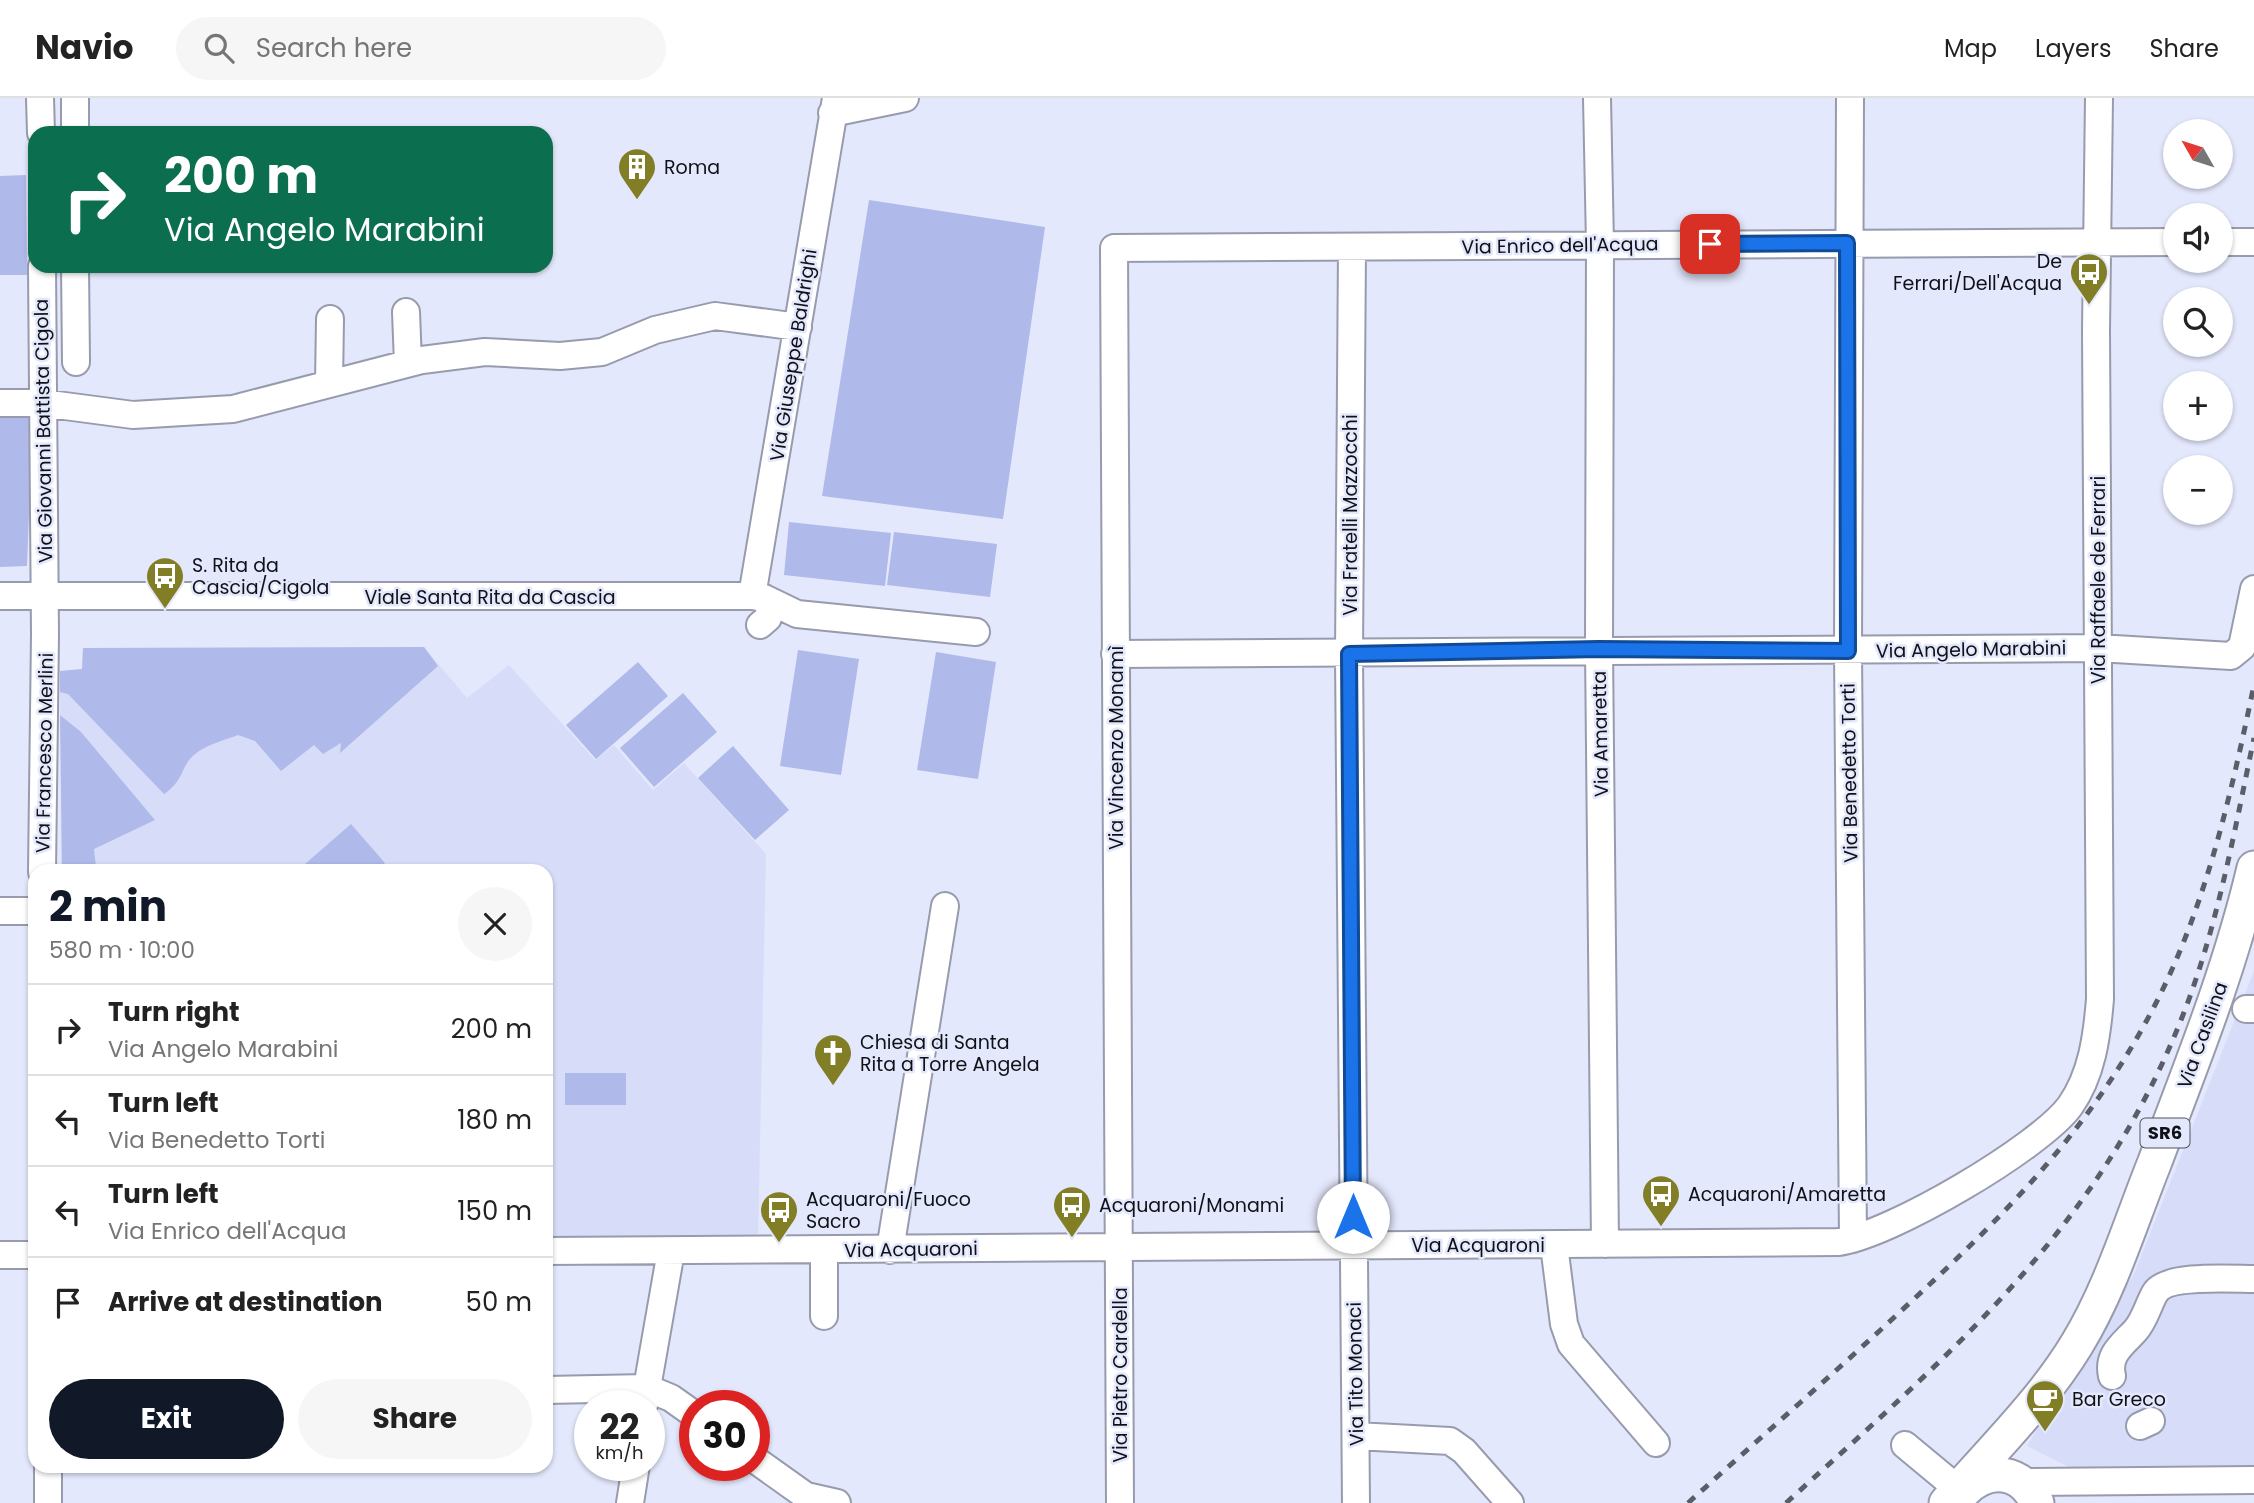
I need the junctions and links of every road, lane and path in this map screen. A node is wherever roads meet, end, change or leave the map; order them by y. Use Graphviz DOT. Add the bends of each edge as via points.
graph roads {
  1 [pos="40,98"];
  2 [pos="75,98"];
  3 [pos="905,98"];
  4 [pos="1597,98"];
  5 [pos="1850,98"];
  6 [pos="2099,98"];
  7 [pos="834,106"];
  8 [pos="41,126"];
  9 [pos="75,126"];
  10 [pos="2097,242"];
  11 [pos="2163,242"];
  12 [pos="2233,242"];
  13 [pos="2254,242"];
  14 [pos="1847,243"];
  15 [pos="1600,244"];
  16 [pos="1114,248"];
  17 [pos="1352,248"];
  18 [pos="41,273"];
  19 [pos="75,273"];
  20 [pos="406,312"];
  21 [pos="330,319"];
  22 [pos="798,327"];
  23 [pos="76,362"];
  24 [pos="408,363"];
  25 [pos="329,383"];
  26 [pos="0,402"];
  27 [pos="42,403"];
  28 [pos="2254,589"];
  29 [pos="0,596"];
  30 [pos="45,596"];
  31 [pos="758,597"];
  32 [pos="760,625"];
  33 [pos="976,632"];
  34 [pos="45,634"];
  35 [pos="2098,648"];
  36 [pos="1599,649"];
  37 [pos="1848,651"];
  38 [pos="1115,654"];
  39 [pos="1349,654"];
  40 [pos="42,864"];
  41 [pos="2254,868"];
  42 [pos="945,906"];
  43 [pos="0,911"];
  44 [pos="28,911"];
  45 [pos="2091,1062"];
  46 [pos="1853,1238"];
  47 [pos="1353,1244"];
  48 [pos="1605,1244"];
  49 [pos="1554,1245"];
  50 [pos="1120,1247"];
  51 [pos="890,1250"];
  52 [pos="553,1251"];
  53 [pos="671,1251"];
  54 [pos="824,1251"];
  55 [pos="0,1255"];
  56 [pos="28,1255"];
  57 [pos="2254,1279"];
  58 [pos="824,1315"];
  59 [pos="2112,1376"];
  60 [pos="2047,1386"];
  61 [pos="647,1390"];
  62 [pos="553,1391"];
  63 [pos="574,1393"];
  64 [pos="1356,1436"];
  65 [pos="2008,1440"];
  66 [pos="1656,1443"];
  67 [pos="1905,1445"];
  68 [pos="770,1470"];
  69 [pos="48,1473"];
  70 [pos="1987,1475"];
  71 [pos="2254,1480"];
  72 [pos="633,1481"];
  73 [pos="2027,1489"];
  74 [pos="1954,1498"];
  75 [pos="48,1503"];
  76 [pos="630,1503"];
  77 [pos="836,1503"];
  78 [pos="1120,1503"];
  79 [pos="1356,1503"];
  80 [pos="1510,1503"];
  1 -- 8 [label="street"];
  2 -- 9 [label="street"];
  3 -- 7 [label="street"];
  4 -- 15 [label="street, Via Amaretta"];
  5 -- 14 [label="street, Via Benedetto Torti"];
  6 -- 10 [label="street, Via Raffaele de Ferrari"];
  7 -- 22 [label="street, Via Giuseppe Baldrighi"];
  10 -- 11 [label="street, Via Enrico dell'Acqua"];
  10 -- 14 [label="street, Via Enrico dell'Acqua"];
  10 -- 35 [label="street, Via Raffaele de Ferrari"];
  12 -- 13 [label="street"];
  14 -- 15 [label="street, Via Enrico dell'Acqua"];
  14 -- 37 [label="street, Via Benedetto Torti"];
  15 -- 17 [label="street, Via Enrico dell'Acqua"];
  15 -- 36 [label="street, Via Amaretta"];
  16 -- 17 [label="street, Via Enrico dell'Acqua"];
  16 -- 38 [label="street, Via Vincenzo Monamì"];
  17 -- 39 [label="street, Via Fratelli Mazzocchi"];
  18 -- 27 [label="street, Via Giovanni Battista Cigola"];
  19 -- 23 [label="street"];
  20 -- 24 [label="street"];
  21 -- 25 [label="street"];
  22 -- 24 [label="street" via="715,316 655,330 602,352 560,356 485,352"];
  22 -- 31 [label="street, Via Giuseppe Baldrighi"];
  24 -- 25 [label="street"];
  25 -- 27 [label="street" via="233,409 133,415"];
  26 -- 27 [label="street"];
  27 -- 30 [label="street, Via Giovanni Battista Cigola"];
  28 -- 35 [label="street, Via Angelo Marabini" via="2238,654"];
  29 -- 30 [label="street, Viale Santa Rita da Cascia"];
  30 -- 31 [label="street, Viale Santa Rita da Cascia"];
  30 -- 34 [label="street, Via Giovanni Battista Cigola"];
  31 -- 32 [label="street, Via Giuseppe Baldrighi" via="770,609"];
  31 -- 33 [label="street, Viale Santa Rita da Cascia" via="797,614"];
  34 -- 40 [label="street, Via Francesco Merlini"];
  35 -- 37 [label="street, Via Angelo Marabini"];
  35 -- 45 [label="street, Via Raffaele de Ferrari" via="2100,986"];
  36 -- 37 [label="street, Via Angelo Marabini"];
  36 -- 39 [label="street, Via Angelo Marabini"];
  36 -- 48 [label="street, Via Amaretta"];
  37 -- 46 [label="street, Via Benedetto Torti"];
  38 -- 39 [label="street, Via Angelo Marabini"];
  38 -- 50 [label="street, Via Vincenzo Monamì"];
  39 -- 47 [label="street, Via Fratelli Mazzocchi"];
  41 -- 60 [label="main road, Via Casilina / SR6" via="2212,1010 2114,1268 2080,1338"];
  42 -- 51 [label="street"];
  43 -- 44 [label="street"];
  45 -- 46 [label="street, Via Acquaroni" via="2071,1104 2046,1130 1920,1211"];
  46 -- 48 [label="street, Via Acquaroni" via="1823,1243"];
  47 -- 49 [label="street, Via Acquaroni"];
  47 -- 50 [label="street, Via Acquaroni"];
  47 -- 64 [label="street, Via Tito Monaci"];
  48 -- 49 [label="street, Via Acquaroni"];
  49 -- 66 [label="street" via="1564,1324 1571,1344"];
  50 -- 51 [label="street, Via Acquaroni"];
  50 -- 78 [label="street, Via Pietro Cardella"];
  51 -- 54 [label="street, Via Acquaroni"];
  52 -- 53 [label="street, Via Acquaroni"];
  53 -- 54 [label="street, Via Acquaroni"];
  53 -- 61 [label="street"];
  54 -- 58 [label="street"];
  55 -- 56 [label="street"];
  57 -- 59 [label="street" via="2164,1284 2138,1328 2115,1352"];
  60 -- 65 [label="main road, Via Casilina / SR6"];
  60 -- 74 [label="main road, Via Casilina / SR6"];
  62 -- 63 [label="street"];
  64 -- 79 [label="street, Via Tito Monaci"];
  64 -- 80 [label="street" via="1450,1441"];
  65 -- 70 [label="main road, Via Casilina / SR6"];
  65 -- 73 [label="main road"];
  67 -- 74 [label="street"];
  68 -- 77 [label="street" via="806,1496"];
  69 -- 75 [label="street"];
  70 -- 73 [label="main road" via="2011,1476"];
  70 -- 74 [label="main road, Via Casilina / SR6"];
  71 -- 73 [label="street"];
  72 -- 76 [label="street"];
}
